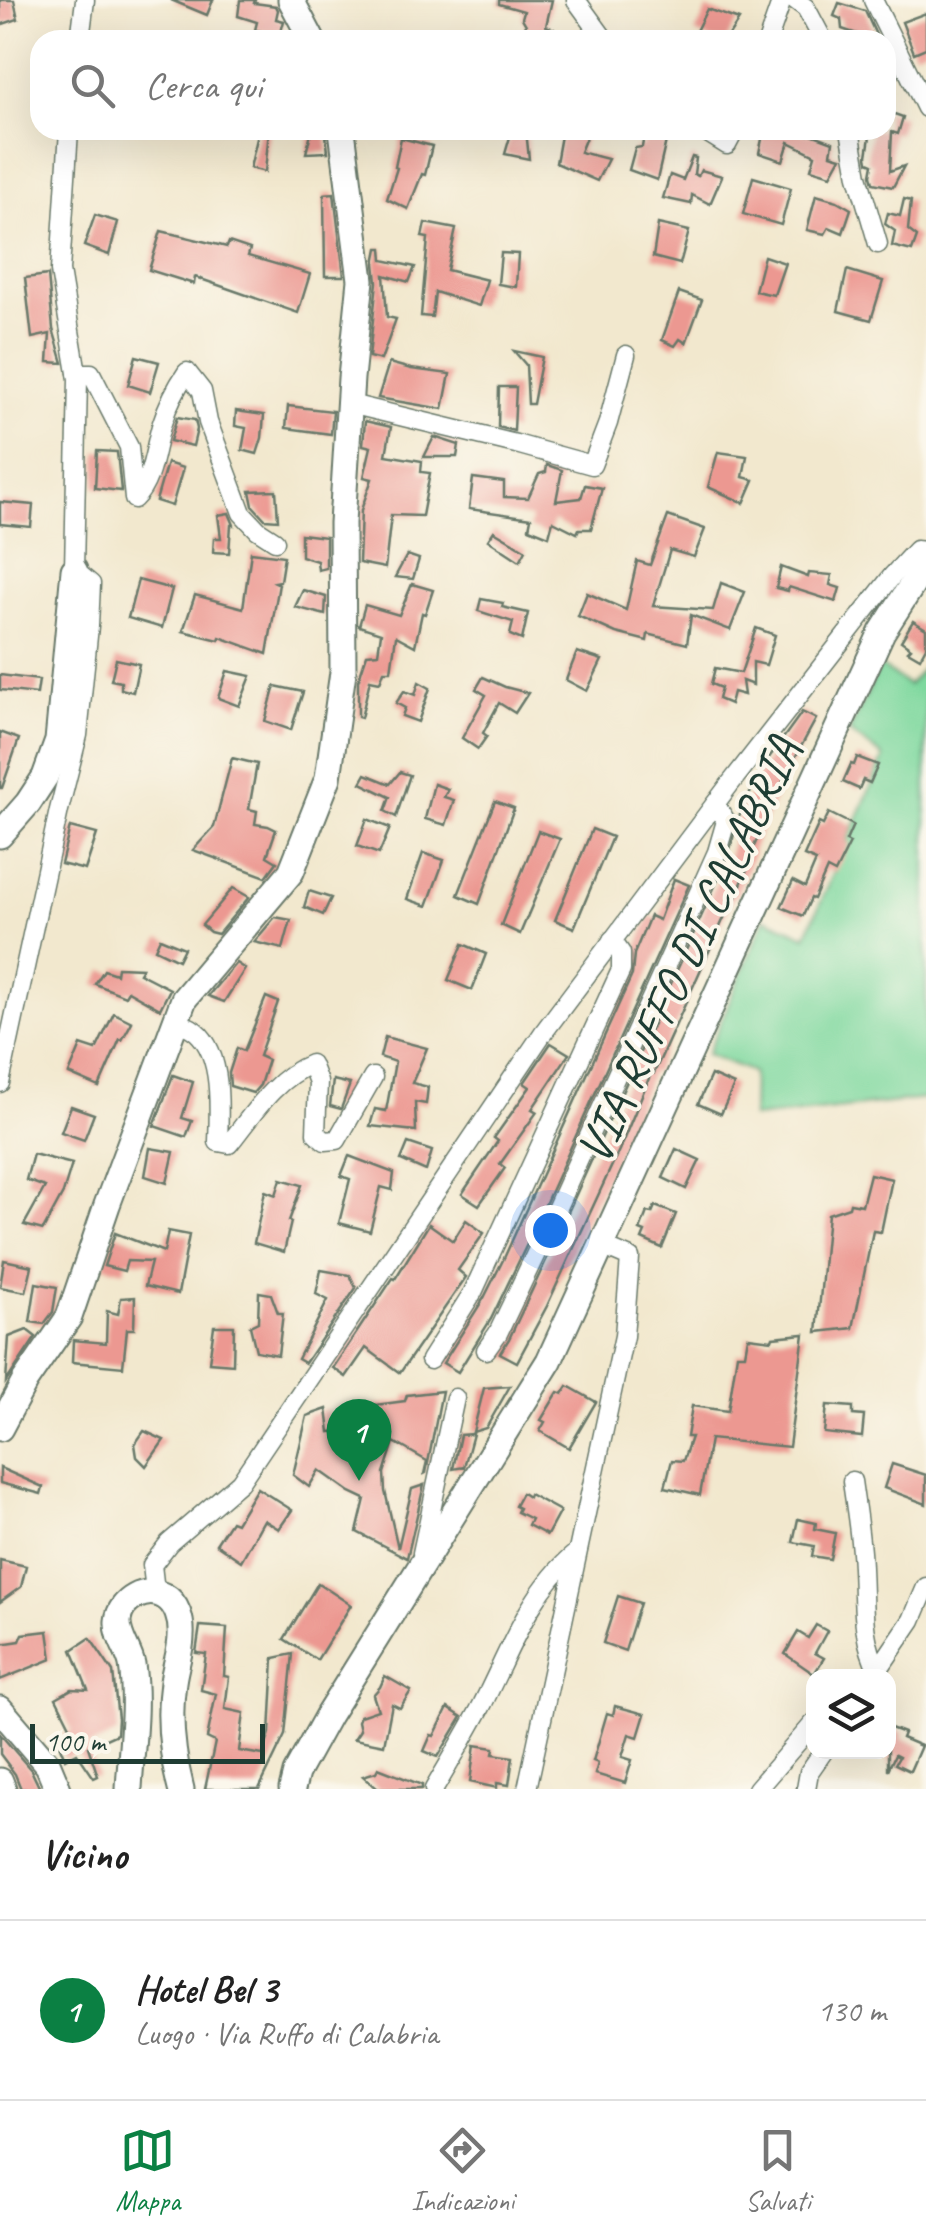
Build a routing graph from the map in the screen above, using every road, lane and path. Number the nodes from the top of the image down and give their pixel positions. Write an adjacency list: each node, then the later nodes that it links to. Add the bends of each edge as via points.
1 (85, 0): 7 (street)
2 (292, 0): 8 (street)
3 (782, 0): 10 (street)
4 (795, 0): 11 (street)
5 (873, 0): 12 (street)
6 (584, 4): 9 (street)
7 (81, 30)
8 (307, 30)
9 (599, 30)
10 (772, 30)
11 (817, 30)
12 (888, 30)
13 (896, 47): 14 (street)
14 (926, 108)
15 (68, 140): 20 (street, via 60,271)
16 (343, 140): 21 (street, via 362,280)
17 (852, 140): 18 (street)
18 (878, 244)
19 (626, 355): 21 (street, via 592,466)
20 (77, 373): 22 (street, via 91,373 129,446 134,500 144,490 162,421 187,372 202,391 242,513); 25 (street)
21 (350, 404): 29 (street, via 343,672 328,778 291,872 184,998)
22 (275, 541)
23 (926, 552): 26 (street, via 916,550 893,575)
24 (926, 563): 32 (street, VIA RUFFO DI CALABRIA, via 882,632)
25 (74, 570): 27 (street, via 58,741 45,777); 31 (street, via 91,584 78,735)
26 (715, 804): 28 (street); 33 (street, via 726,822 717,852)
27 (0, 834)
28 (612, 940): 34 (street, via 622,953 621,970 473,1292); 41 (street, via 240,1482 152,1565)
29 (175, 1023): 30 (street, via 194,1029 213,1055 218,1142 229,1144 267,1096 310,1064 318,1082 316,1133 337,1140); 36 (street, via 70,1317)
30 (373, 1077)
31 (0, 1083)
32 (602, 1246): 38 (street, via 630,1258 626,1317); 39 (street, VIA RUFFO DI CALABRIA, via 550,1361)
33 (486, 1350)
34 (430, 1360)
35 (455, 1398): 39 (street)
36 (0, 1428)
37 (852, 1481): 42 (street, via 865,1638)
38 (575, 1554): 53 (street, via 557,1570 515,1636); 54 (street)
39 (419, 1568): 52 (street, VIA RUFFO DI CALABRIA, via 328,1715)
40 (926, 1587): 43 (street)
41 (156, 1591): 50 (street, via 126,1604 118,1620 134,1690); 51 (street, via 172,1600 182,1636 172,1684 172,1752)
42 (875, 1669)
43 (879, 1669)
44 (0, 1709): 49 (street, via 48,1765)
45 (806, 1732): 55 (street)
46 (818, 1759): 56 (street)
47 (0, 1782): 48 (street)
48 (4, 1789)
49 (58, 1789)
50 (129, 1789)
51 (181, 1789)
52 (292, 1789)
53 (434, 1789)
54 (527, 1789)
55 (757, 1789)
56 (806, 1789)

